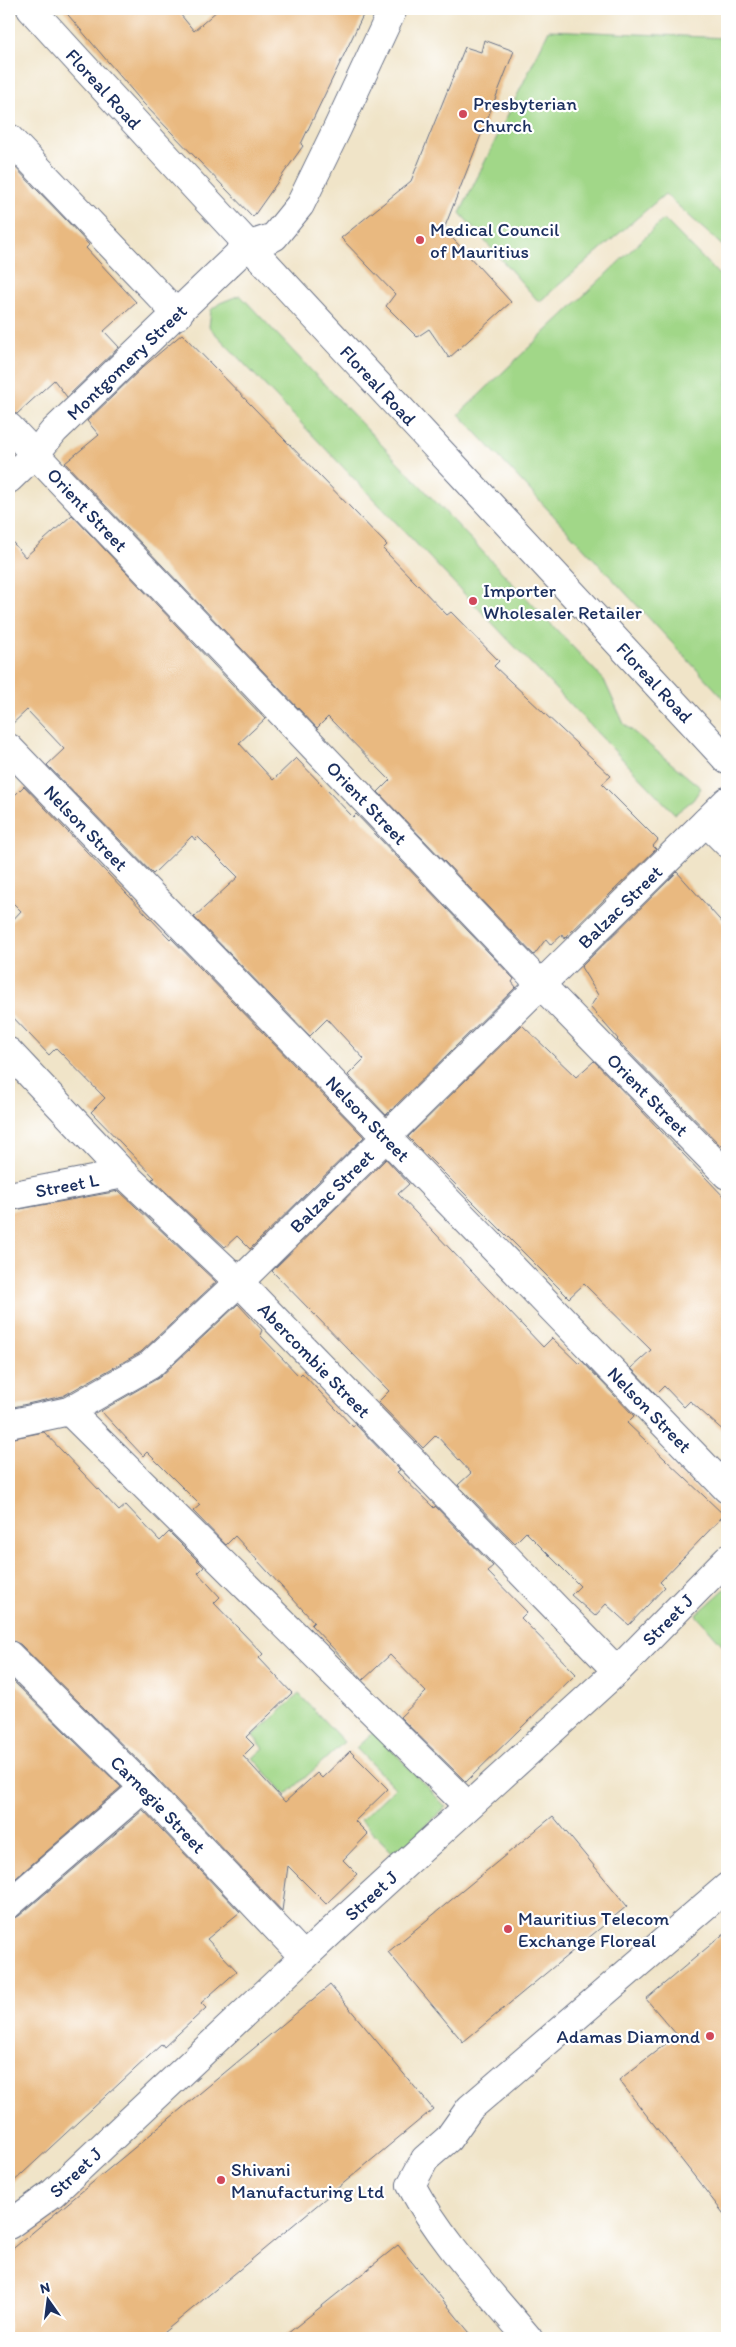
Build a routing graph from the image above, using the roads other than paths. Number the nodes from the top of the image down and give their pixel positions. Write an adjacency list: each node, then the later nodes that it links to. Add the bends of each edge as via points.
1 (31, 9): 4 (street, Floreal Road)
2 (393, 9): 4 (street, via 300,205 274,237)
3 (9, 138): 5 (street)
4 (247, 246): 5 (street, Montgomery Street); 10 (street, Floreal Road, via 428,436)
5 (178, 314): 7 (street, Montgomery Street, via 54,431)
6 (9, 427): 7 (street, Orient Street)
7 (35, 454): 8 (street, Montgomery Street); 14 (street, Orient Street)
8 (9, 479)
9 (9, 748): 16 (street, Nelson Street)
10 (727, 760)
11 (727, 800): 12 (street, Balzac Street)
12 (706, 822): 13 (street); 14 (street, Balzac Street)
13 (727, 843)
14 (541, 985): 16 (street, Balzac Street); 18 (street, Orient Street)
15 (9, 1052): 17 (street, Abercombie Street)
16 (385, 1136): 20 (street, Balzac Street); 23 (street, Nelson Street)
17 (124, 1174): 19 (street, Street L); 20 (street, Abercombie Street)
18 (727, 1175)
19 (9, 1196)
20 (240, 1282): 21 (street, Balzac Street, via 150,1365); 26 (street, Abercombie Street)
21 (69, 1411): 22 (street, Balzac Street); 28 (street)
22 (9, 1424)
23 (727, 1489)
24 (727, 1559): 26 (street, Street J)
25 (9, 1655): 27 (street, Carnegie Street)
26 (617, 1672): 28 (street, Street J)
27 (144, 1788): 30 (street); 31 (street, Carnegie Street)
28 (468, 1806): 31 (street, Street J)
29 (727, 1887): 33 (street, via 470,2108 448,2138 425,2159 411,2185 442,2233)
30 (9, 1904)
31 (304, 1957): 32 (street, Street J, via 52,2194)
32 (9, 2226)
33 (528, 2338)

